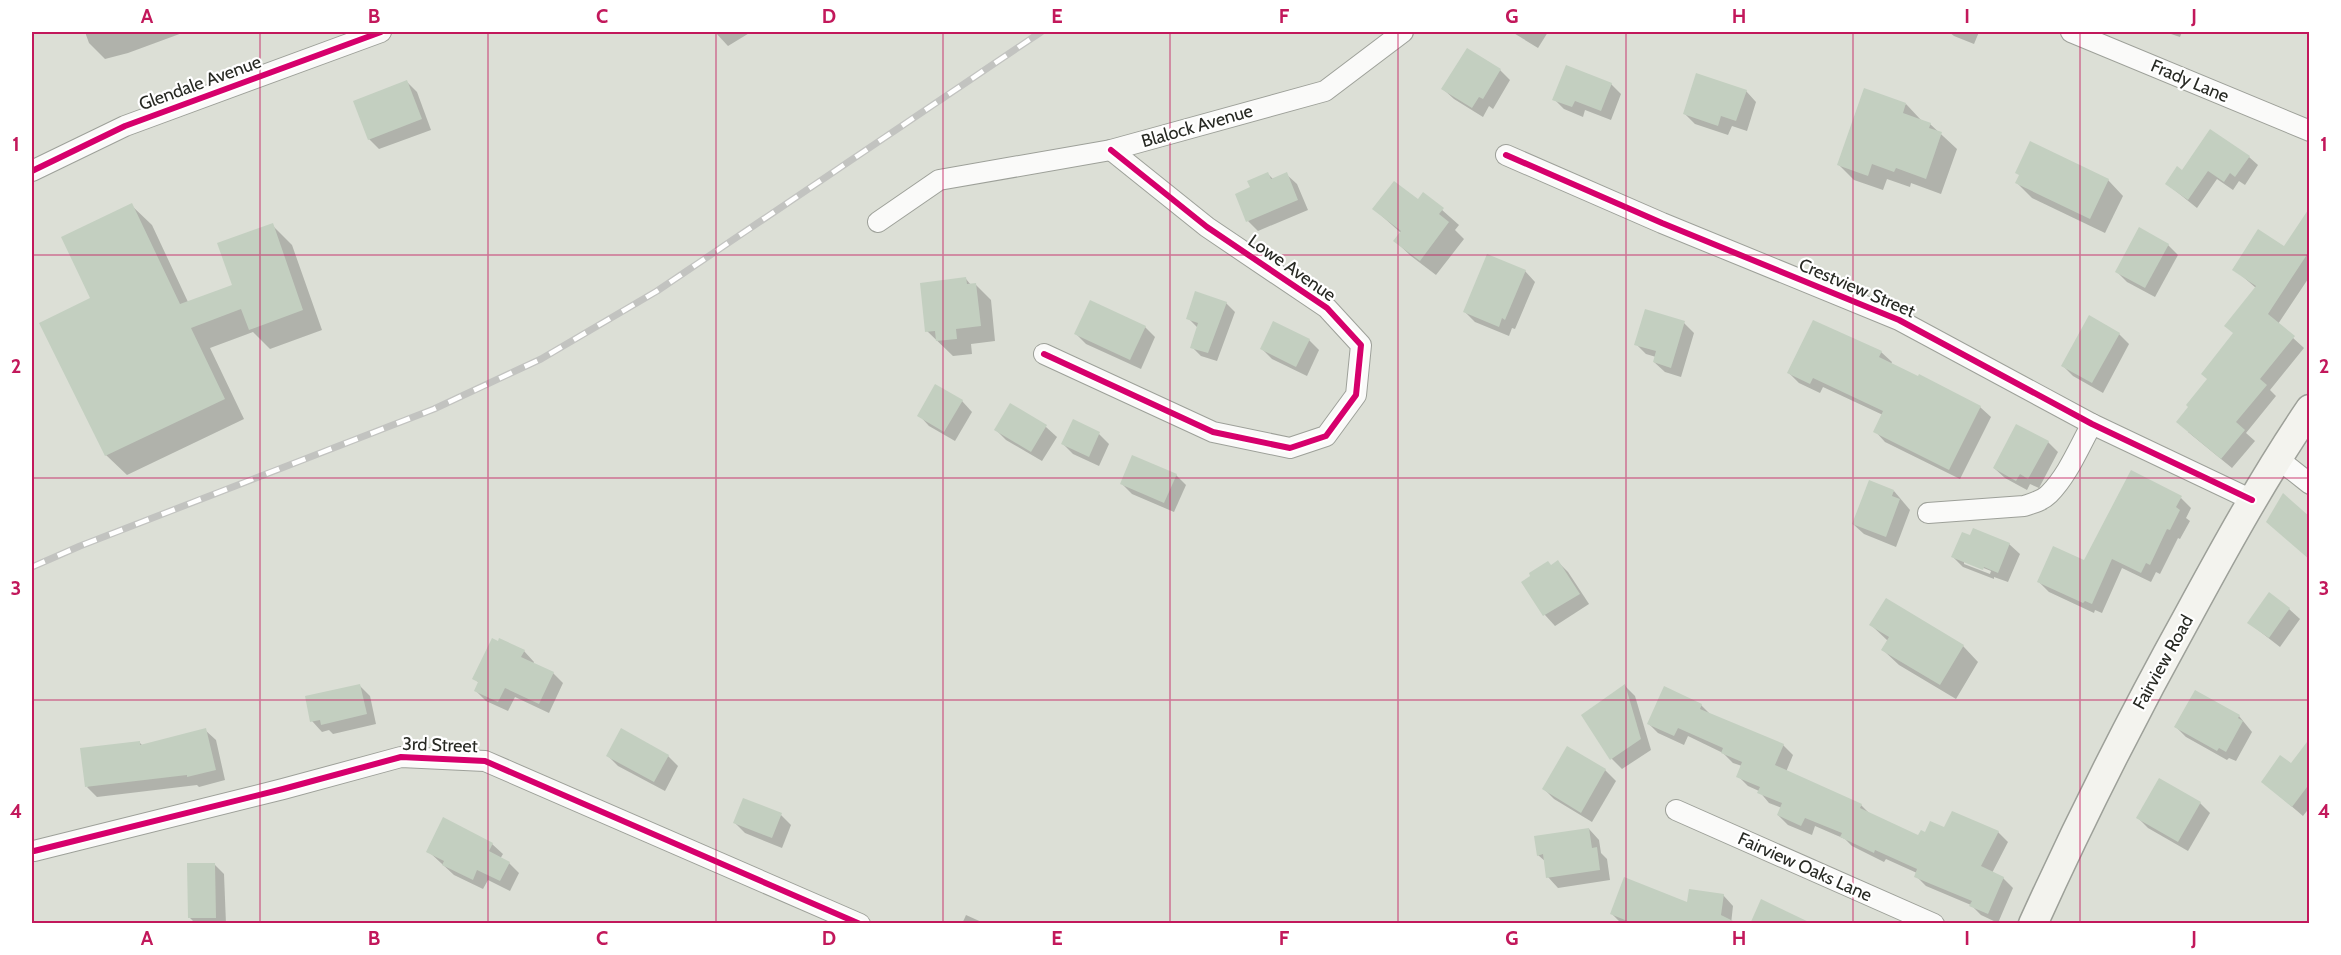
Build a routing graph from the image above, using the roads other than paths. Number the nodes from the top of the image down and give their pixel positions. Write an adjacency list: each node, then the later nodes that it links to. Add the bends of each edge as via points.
1 (381, 32): 7 (street, Glendale Avenue, via 125,126)
2 (1402, 32): 5 (street, Blalock Avenue, via 1324,91)
3 (2071, 32): 4 (street, Frady Lane)
4 (2310, 131)
5 (1112, 150): 8 (street, Blalock Avenue, via 939,180); 9 (street, Lowe Avenue, via 1207,227 1327,308 1361,345 1356,395 1326,436 1290,448 1214,432)
6 (1506, 155): 11 (street, Crestview Street, via 1899,320)
7 (32, 171)
8 (878, 222)
9 (1044, 354)
10 (2310, 409): 12 (main road, Fairview Road)
11 (2092, 424): 14 (street, Crestview Street); 15 (street, via 2060,481 2037,502)
12 (2277, 458): 13 (street); 14 (main road, Fairview Road)
13 (2310, 484)
14 (2252, 500): 20 (main road, Fairview Road, via 2132,718)
15 (1928, 513)
16 (1676, 810): 19 (street, Fairview Oaks Lane)
17 (34, 851): 18 (street, 3rd Street, via 401,757 485,761)
18 (860, 924)
19 (1934, 924)
20 (2032, 924)

